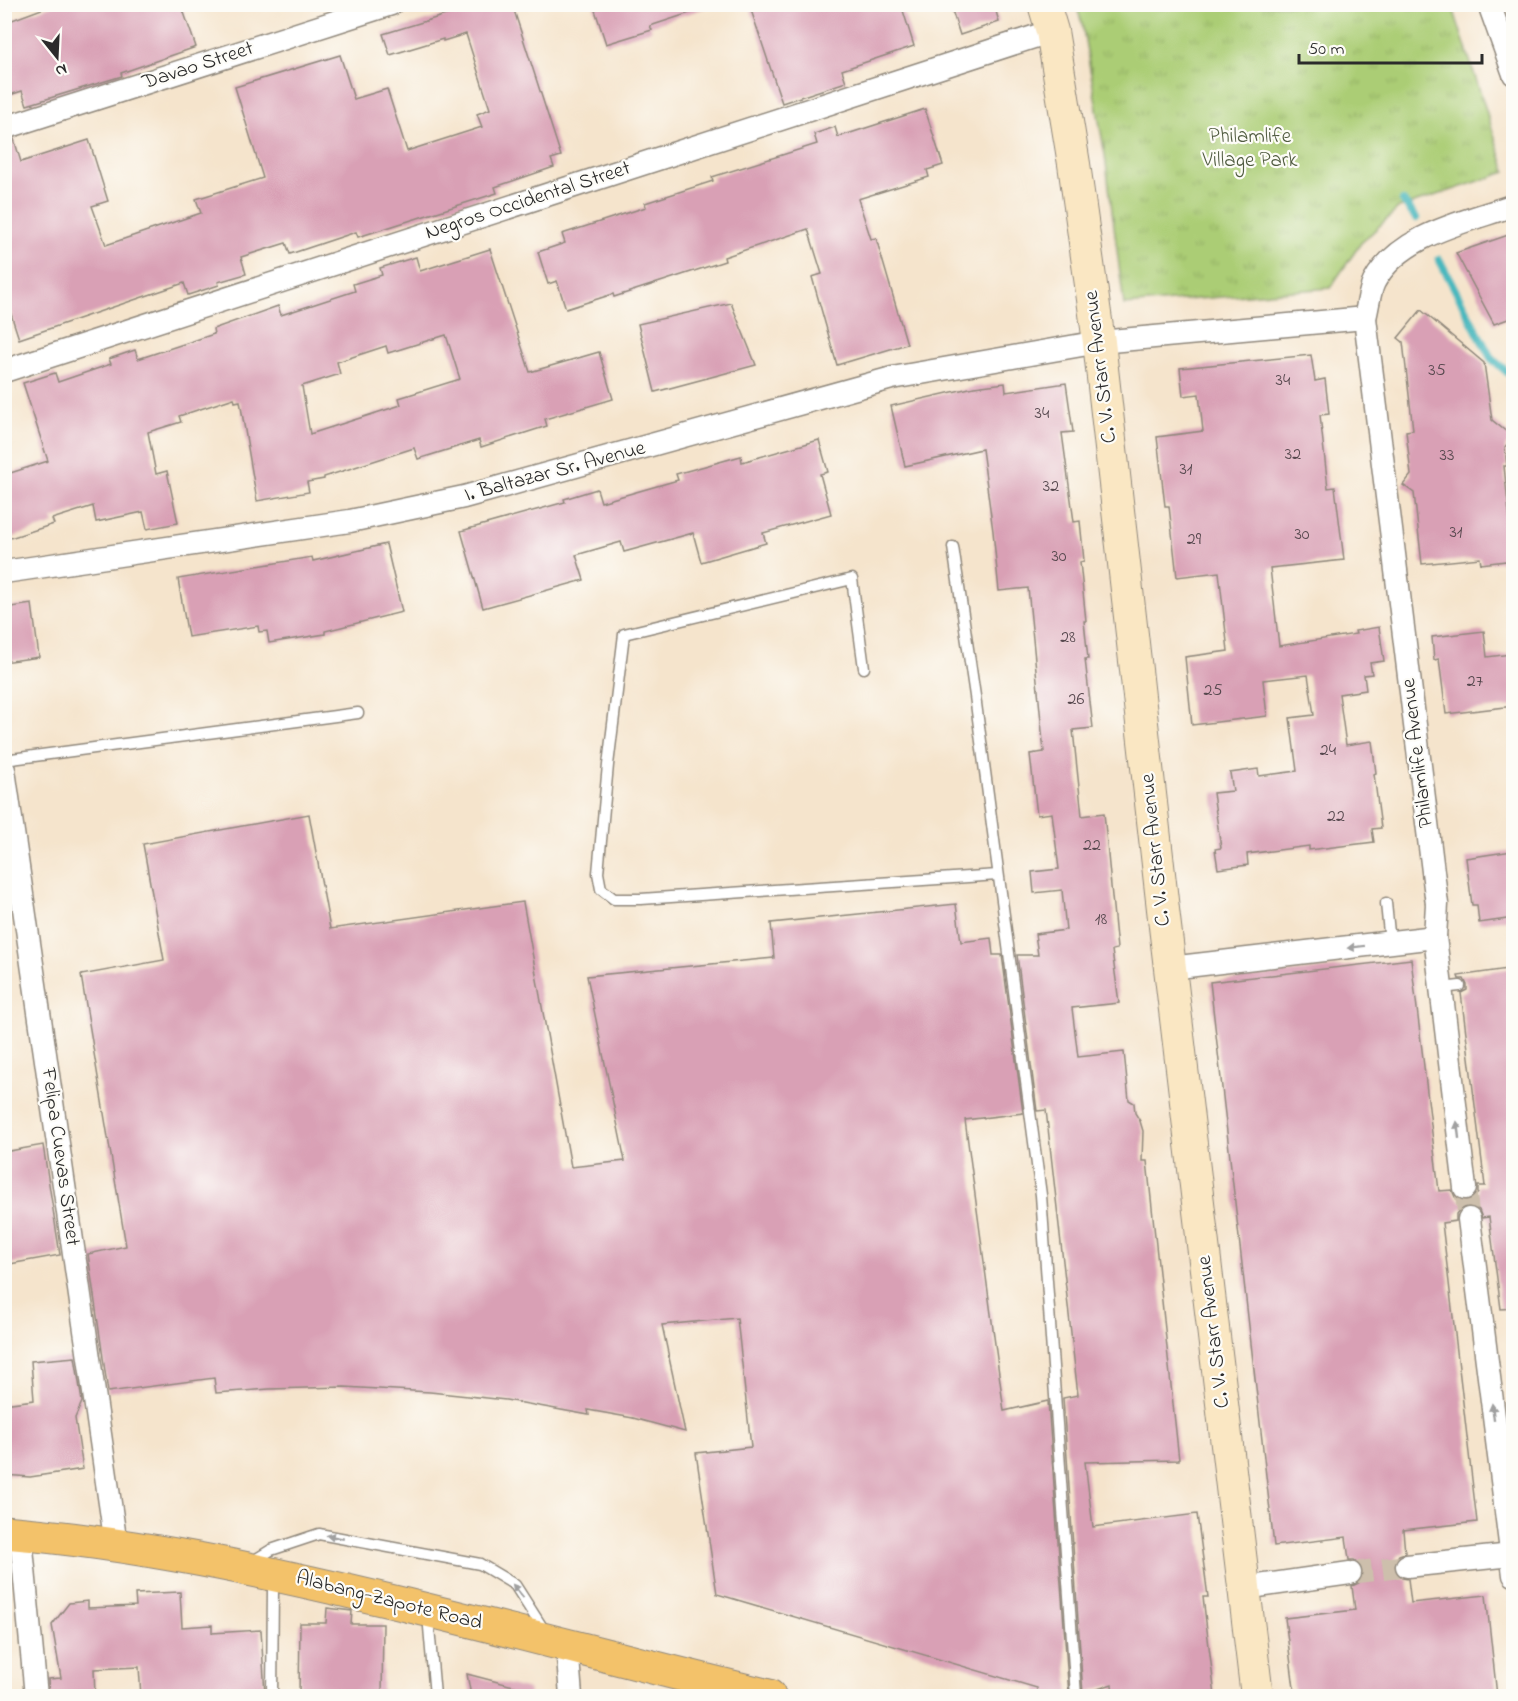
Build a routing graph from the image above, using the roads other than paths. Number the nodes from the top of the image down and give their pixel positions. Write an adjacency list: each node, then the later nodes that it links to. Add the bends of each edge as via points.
1 (390, 4): 6 (street, Davao Street)
2 (1489, 4): 4 (street)
3 (1048, 18): 9 (main road, C. V. Starr Avenue); 10 (street, Negros Occidental Street)
4 (1507, 33): 5 (street)
5 (1514, 74)
6 (4, 128)
7 (1514, 205): 8 (street, via 1434,233 1409,246 1387,263 1373,284)
8 (1365, 318): 9 (street, I. Baltazar Sr. Avenue); 19 (street, Philamlife Avenue, via 1437,903)
9 (1099, 342): 12 (street, I. Baltazar Sr. Avenue, via 892,378 464,497 350,521); 21 (main road, C. V. Starr Avenue)
10 (4, 371)
11 (953, 547): 17 (lane)
12 (4, 572)
13 (864, 668): 17 (lane, via 852,579 624,634 598,873 601,889 614,899 641,899)
14 (358, 713): 15 (lane)
15 (4, 760)
16 (4, 770): 25 (street, Felipa Cuevas Street)
17 (998, 874): 39 (lane, via 1041,1195)
18 (1386, 903): 20 (lane)
19 (1435, 937): 20 (street); 22 (street, Philamlife Avenue, one-way to 19, via 1450,987)
20 (1390, 943): 21 (street, one-way to 21)
21 (1170, 968): 31 (main road, C. V. Starr Avenue)
22 (1465, 1188)
23 (1469, 1219): 26 (street, one-way to 23)
24 (14, 1533): 25 (highway, Alabang-Zapote Road); 34 (street, via 22,1548)
25 (116, 1545): 28 (highway, Alabang-Zapote Road)
26 (1513, 1565): 27 (street)
27 (1407, 1566)
28 (243, 1568): 30 (highway, Alabang-Zapote Road); 33 (lane, one-way to 28, via 515,1585 480,1564 319,1534 271,1550)
29 (1350, 1573): 31 (street)
30 (275, 1574): 32 (highway, Alabang-Zapote Road); 35 (lane)
31 (1244, 1588): 40 (main road, C. V. Starr Avenue)
32 (431, 1611): 33 (highway, Alabang-Zapote Road); 36 (lane)
33 (559, 1643): 37 (street); 38 (highway, Alabang-Zapote Road)
34 (36, 1696)
35 (272, 1696)
36 (435, 1696)
37 (571, 1696)
38 (769, 1696)
39 (1076, 1696)
40 (1257, 1696)

